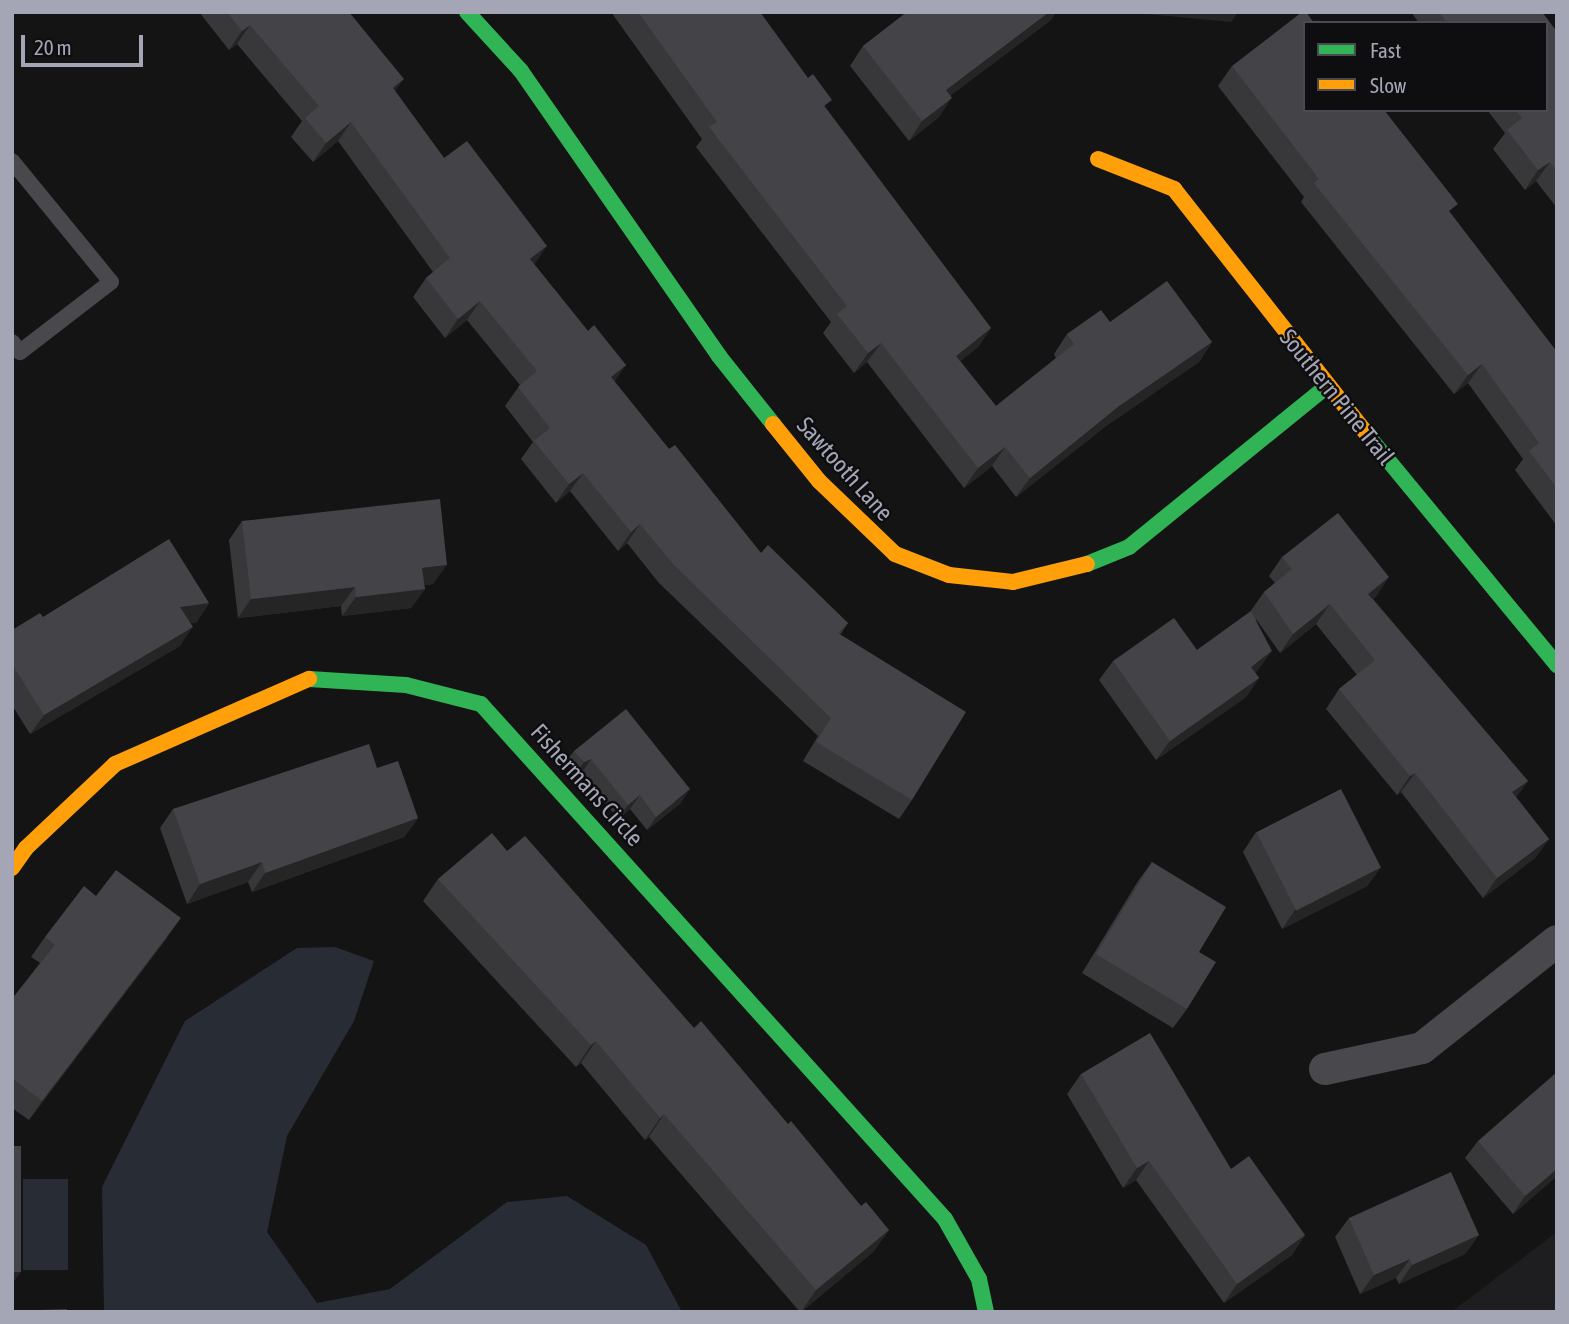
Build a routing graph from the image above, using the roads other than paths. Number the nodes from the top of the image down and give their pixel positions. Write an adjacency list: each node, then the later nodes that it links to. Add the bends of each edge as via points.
1 (467, 12): 5 (street, Sawtooth Lane, via 521,71 719,356 819,481 895,554 949,575 1013,582 1068,571 1129,547)
2 (1098, 159): 5 (street, Southern Pine Trail, via 1174,189)
3 (12, 160): 4 (lane, via 111,282 20,352)
4 (12, 342)
5 (1327, 386): 6 (street, Southern Pine Trail)
6 (1557, 665)
7 (12, 868): 10 (street, Fishermans Circle, via 26,848 115,764 311,678 406,685 481,704 945,1219 979,1279)
8 (1557, 941): 9 (street, via 1422,1048)
9 (1325, 1069)
10 (986, 1312)

